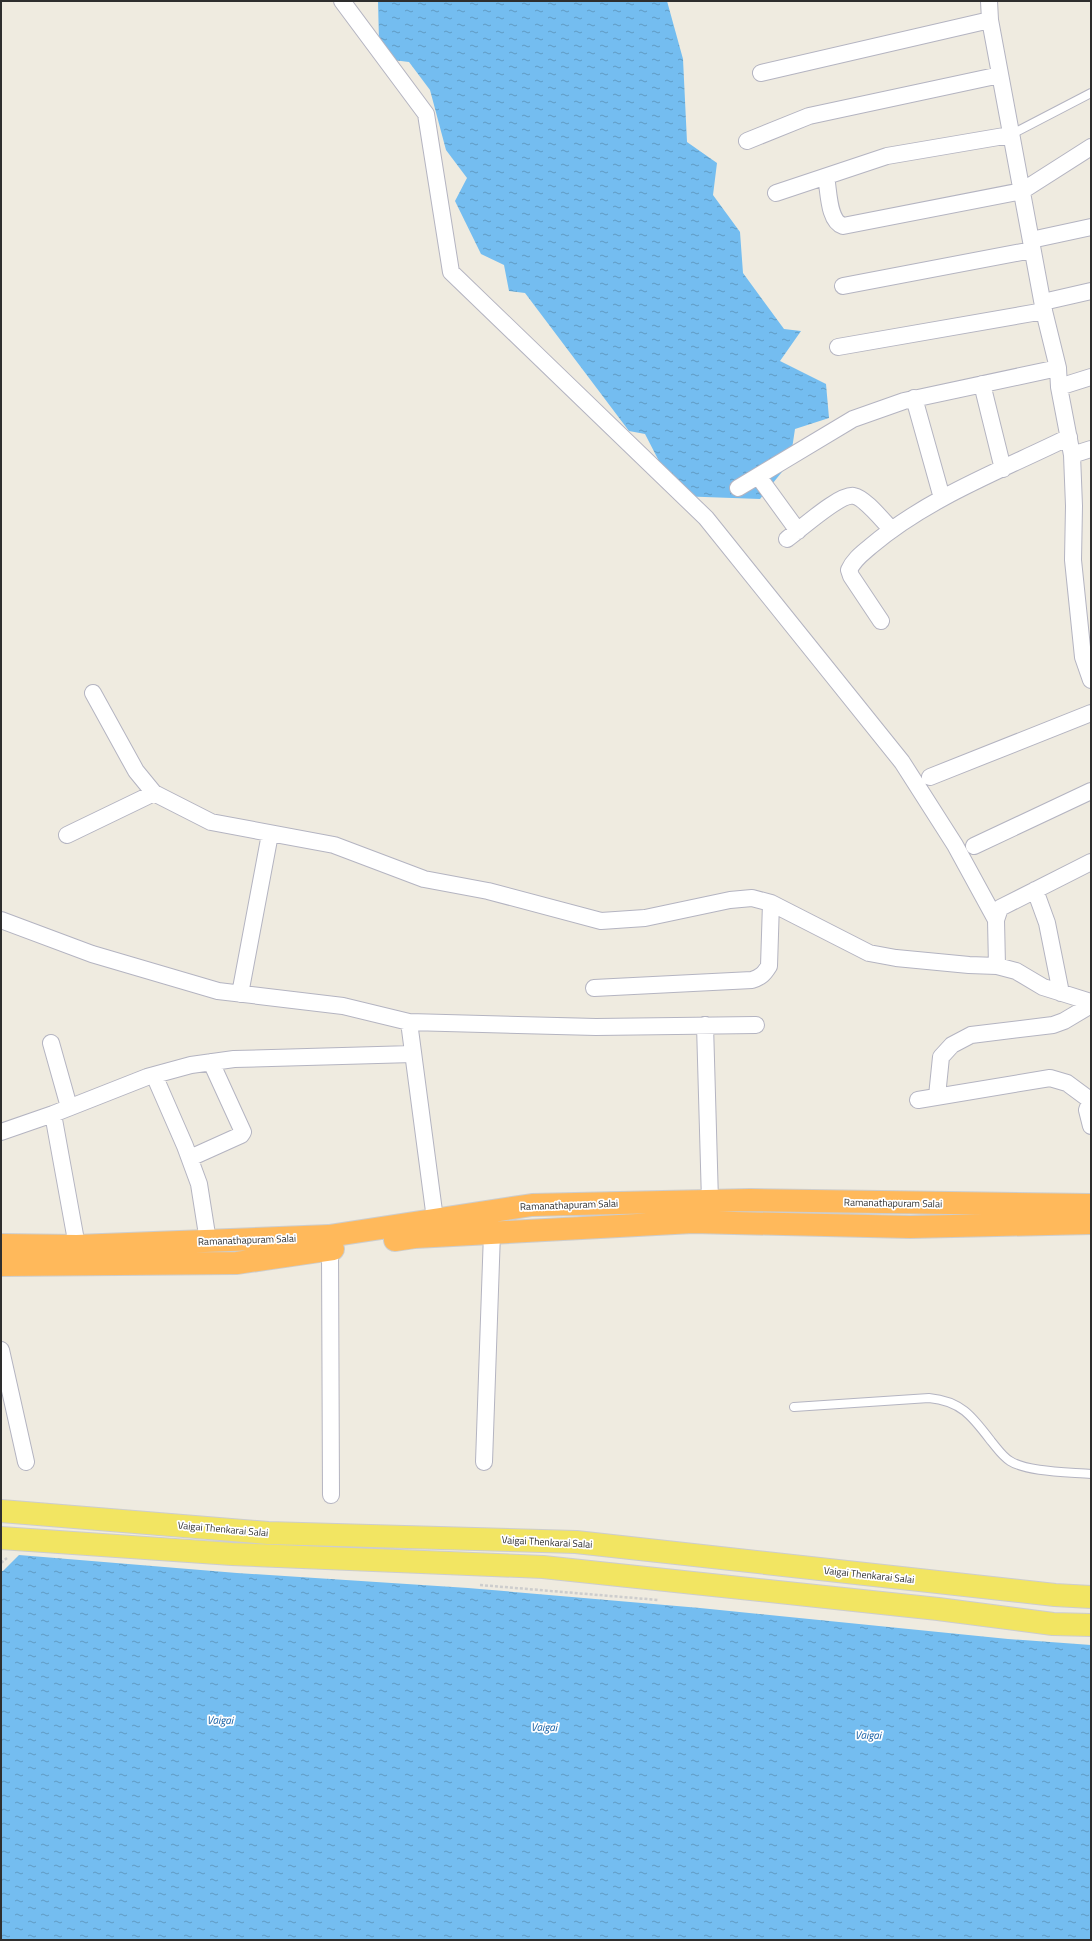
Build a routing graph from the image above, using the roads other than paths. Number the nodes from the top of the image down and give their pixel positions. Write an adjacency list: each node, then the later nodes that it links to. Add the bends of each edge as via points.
1 (342, 1): 46 (street, via 426,114 451,272 706,518 902,762 956,845)
2 (989, 1): 3 (street)
3 (990, 20): 4 (street); 5 (street)
4 (761, 73)
5 (1000, 75): 7 (street); 8 (street, via 809,116)
6 (1091, 93): 7 (lane)
7 (1010, 135): 10 (street, via 887,156); 11 (street)
8 (747, 141)
9 (1091, 148): 11 (street)
10 (826, 177): 11 (street, via 833,215 838,224 844,226); 12 (street)
11 (1022, 191): 14 (street)
12 (776, 193)
13 (1091, 227): 14 (street)
14 (1032, 245): 15 (street); 17 (street)
15 (843, 286)
16 (1091, 291): 17 (street)
17 (1043, 307): 18 (street); 19 (street)
18 (838, 347)
19 (1058, 368): 21 (street); 22 (street)
20 (1091, 377): 22 (street)
21 (982, 384): 23 (street); 27 (street)
22 (1059, 387): 24 (street)
23 (914, 398): 28 (street, via 853,419); 30 (street)
24 (1069, 437): 26 (street); 27 (street)
25 (1091, 449): 26 (street)
26 (1072, 454): 33 (street, via 1073,560 1083,657)
27 (1003, 469): 30 (street)
28 (758, 476): 29 (street); 31 (street, via 793,535 836,502 854,496)
29 (738, 488)
30 (942, 498): 31 (street)
31 (891, 529): 32 (street, via 854,561 849,570)
32 (881, 621)
33 (1091, 680)
34 (93, 693): 38 (street, via 136,771)
35 (1091, 713): 36 (street)
36 (930, 777)
37 (1091, 791): 41 (street)
38 (154, 793): 39 (street, via 211,822); 40 (street)
39 (270, 834): 44 (street, via 334,845 424,879 488,891 601,921 645,918 730,900 752,898); 50 (street)
40 (67, 835)
41 (974, 846)
42 (1091, 862): 43 (street)
43 (1035, 890): 46 (street, via 1000,908); 49 (street, via 1047,923)
44 (771, 903): 47 (street, via 869,953 896,958); 48 (street, via 769,966 759,978)
45 (1, 920): 50 (street, via 92,954 218,991)
46 (996, 920): 47 (street)
47 (997, 966): 49 (street, via 1016,971 1043,987)
48 (594, 988)
49 (1061, 993): 51 (street)
50 (240, 994): 52 (street, via 343,1006)
51 (1091, 1004): 59 (street, via 1053,1025 971,1035 952,1045 941,1057)
52 (409, 1022): 53 (street, via 596,1027); 56 (street)
53 (705, 1025): 54 (street); 67 (street)
54 (756, 1025)
55 (51, 1043): 62 (street)
56 (413, 1054): 57 (street, via 234,1059); 69 (street)
57 (210, 1062): 58 (street); 66 (street, via 243,1132)
58 (154, 1075): 62 (street); 66 (street)
59 (937, 1096): 60 (street, via 1050,1078 1067,1083); 61 (street)
60 (1091, 1099): 64 (street, via 1087,1110)
61 (918, 1100)
62 (69, 1108): 63 (street)
63 (53, 1114): 65 (street); 74 (street)
64 (1091, 1126)
65 (1, 1132)
66 (190, 1158): 72 (street, via 199,1184)
67 (710, 1201): 68 (highway, Ramanathapuram Salai); 69 (highway, Ramanathapuram Salai, via 532,1205)
68 (1091, 1204)
69 (435, 1219): 72 (highway, Ramanathapuram Salai, via 329,1236)
70 (1091, 1222): 71 (highway, Ramanathapuram Salai, via 910,1227 694,1222)
71 (492, 1233): 75 (highway, Ramanathapuram Salai, via 415,1237); 80 (street)
72 (208, 1241): 74 (highway, Ramanathapuram Salai)
73 (1, 1245): 74 (highway, Ramanathapuram Salai)
74 (77, 1246)
75 (330, 1249): 76 (highway, Ramanathapuram Salai, via 237,1263); 82 (street)
76 (1, 1265)
77 (1, 1350): 79 (street)
78 (794, 1407): 81 (lane, via 929,1398 945,1400 964,1409 1000,1452 1020,1467)
79 (26, 1462)
80 (484, 1462)
81 (1091, 1474)
82 (331, 1495)
83 (1, 1511): 85 (main road, Vaigai Thenkarai Salai, via 268,1533 576,1542)
84 (1, 1538): 86 (main road, via 232,1554 543,1567 938,1609 1053,1624)
85 (1091, 1597)
86 (1091, 1625)

